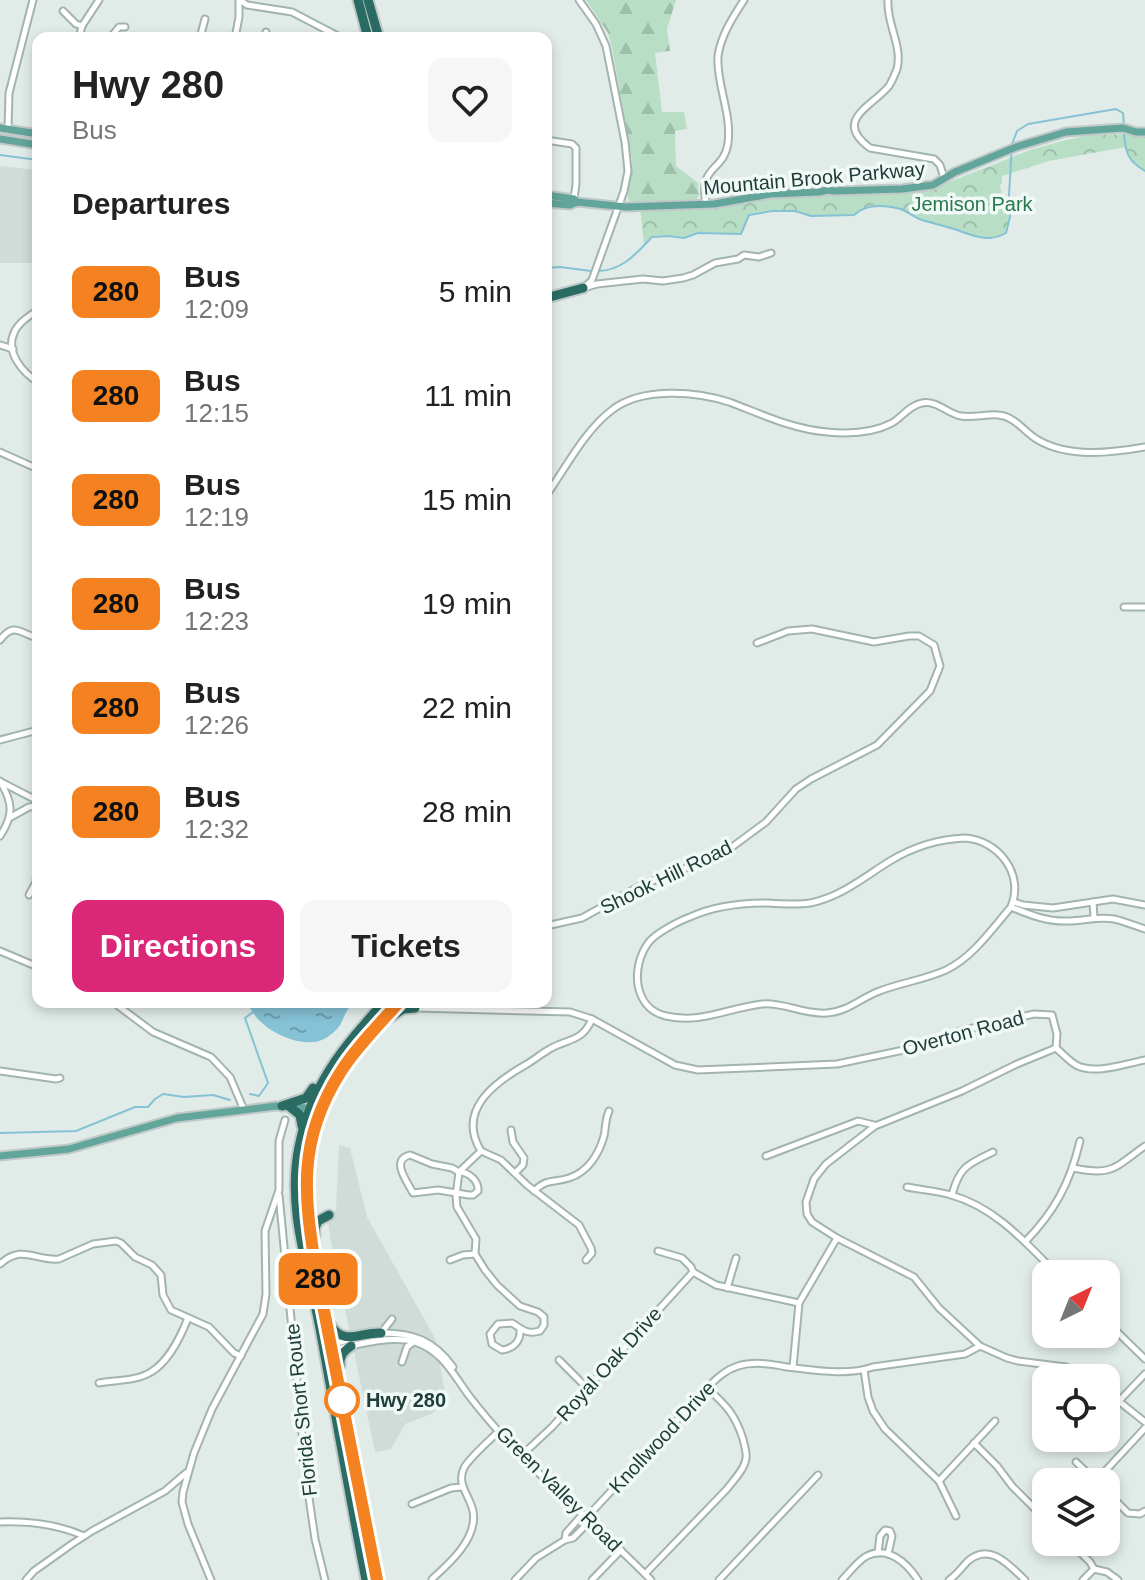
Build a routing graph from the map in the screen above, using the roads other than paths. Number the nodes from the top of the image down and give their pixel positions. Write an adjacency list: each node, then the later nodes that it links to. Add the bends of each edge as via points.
1 (33, 0): 20 (street)
2 (99, 0): 11 (street)
3 (240, 0): 16 (street); 17 (street, via 292,12)
4 (358, 0): 18 (highway)
5 (368, 0): 19 (highway)
6 (579, 0): 27 (street, via 606,46 625,142)
7 (744, 0): 30 (street, via 723,35 718,56 728,145 704,180)
8 (888, 0): 26 (street, via 897,68 889,85 859,112 855,130 870,148 934,159)
9 (63, 11): 11 (street)
10 (205, 19): 15 (street)
11 (82, 26): 13 (street)
12 (125, 27): 14 (street)
13 (80, 32)
14 (115, 32)
15 (202, 32)
16 (236, 32)
17 (330, 32)
18 (365, 32)
19 (377, 32)
20 (4, 129): 22 (main road)
21 (1141, 132): 26 (main road, Mountain Brook Parkway, via 1066,132 1016,147)
22 (32, 133)
23 (0, 139): 25 (main road)
24 (552, 141): 29 (street, via 576,148)
25 (32, 144)
26 (945, 179): 30 (main road, Mountain Brook Parkway, via 902,189 770,194)
27 (624, 191): 32 (street); 33 (street)
28 (552, 196): 29 (main road)
29 (575, 201): 31 (main road); 32 (main road, Mountain Brook Parkway)
30 (706, 203): 33 (main road, Mountain Brook Parkway)
31 (552, 204)
32 (602, 205): 33 (main road, Mountain Brook Parkway)
33 (618, 206): 35 (street, via 592,280)
34 (771, 253): 35 (street, via 715,263 683,278)
35 (583, 288): 36 (highway)
36 (552, 296)
37 (32, 315): 39 (street, via 14,332)
38 (0, 345): 39 (street)
39 (13, 349): 40 (street, via 20,367)
40 (32, 377)
41 (1145, 447): 44 (street, via 1069,450 1036,439 1006,417 959,416 928,402 914,405 877,430 827,432 795,427 725,401 666,393 614,407)
42 (0, 452): 43 (street)
43 (32, 466)
44 (552, 487)
45 (1124, 607): 46 (street)
46 (1145, 607)
47 (32, 636): 48 (street, via 16,629)
48 (0, 640)
49 (757, 643): 63 (street, Shook Hill Road, via 797,629 865,642 919,636 934,645 940,666 930,691 881,742 796,789 766,822 724,853 640,886 582,918)
50 (32, 732): 51 (street)
51 (0, 740)
52 (0, 781): 53 (street); 55 (street)
53 (32, 800)
54 (32, 806): 55 (street)
55 (11, 817): 56 (street)
56 (0, 836)
57 (32, 889): 58 (street)
58 (29, 895)
59 (1093, 902): 60 (street, via 1053,908); 61 (street, via 1113,899); 62 (street)
60 (1013, 904): 60 (street, via 1012,872 997,850 973,839 949,839 905,852 831,897 810,903 739,904 689,917 650,939 639,958 637,987 651,1009 664,1016 707,1018 767,1003 833,1013 889,987 949,969 966,958); 62 (street, via 1051,920)
61 (1145, 905)
62 (1094, 918): 64 (street)
63 (552, 925)
64 (1145, 929)
65 (0, 951): 66 (street)
66 (32, 964)
67 (121, 1008): 81 (street, via 153,1032 211,1057 230,1077)
68 (379, 1008): 73 (highway)
69 (394, 1008): 75 (highway)
70 (407, 1008): 75 (highway, via 395,1013)
71 (483, 1008): 72 (street, Overton Road, via 570,1012)
72 (592, 1019): 74 (street, Overton Road, via 675,1065 698,1070 867,1059 1034,1014 1052,1015); 90 (street, via 581,1035 550,1048 485,1094 472,1120)
73 (357, 1032): 79 (highway, via 330,1060 311,1093); 80 (highway, via 327,1072)
74 (1056, 1048): 76 (street, via 1073,1064 1088,1069); 85 (street, Overton Road)
75 (355, 1054): 83 (highway)
76 (1145, 1060)
77 (0, 1071): 78 (street)
78 (60, 1078)
79 (286, 1107): 80 (main road); 81 (main road); 87 (highway, via 300,1115)
80 (309, 1109): 83 (main road); 87 (highway)
81 (244, 1110): 92 (main road, via 177,1118 69,1149)
82 (609, 1111): 99 (street, via 601,1144 587,1168 542,1183)
83 (319, 1114): 102 (highway, via 309,1152)
84 (285, 1120): 98 (street, via 279,1141)
85 (875, 1126): 93 (street, via 858,1121); 103 (street, Overton Road, via 826,1164 809,1189 807,1214)
86 (511, 1130): 96 (street, via 524,1158)
87 (302, 1134): 125 (highway, via 295,1212)
88 (1080, 1141): 94 (street)
89 (1145, 1146): 94 (street, via 1110,1171)
90 (481, 1151): 95 (street); 96 (street)
91 (993, 1152): 101 (street, via 967,1165)
92 (0, 1156)
93 (766, 1156)
94 (1073, 1168): 104 (street, via 1055,1206)
95 (459, 1172): 100 (street); 100 (street, via 475,1179 478,1191); 100 (street, via 410,1155 400,1160 413,1193)
96 (515, 1173): 99 (street)
97 (907, 1187): 101 (street)
98 (279, 1190): 126 (street, via 265,1231 263,1314); 172 (street, Florida Short Route, via 307,1484)
99 (534, 1191): 110 (street, via 579,1225 591,1248)
100 (457, 1193): 107 (street, via 457,1207 476,1239)
101 (952, 1195): 104 (street, via 984,1209)
102 (307, 1199): 105 (highway); 105 (highway, via 315,1210 329,1215 318,1221)
103 (837, 1238): 115 (street); 124 (street, Overton Road, via 914,1277)
104 (1025, 1242): 111 (street)
105 (313, 1251): 116 (highway)
106 (658, 1251): 113 (street, via 682,1258)
107 (475, 1254): 109 (street); 119 (street, via 520,1306 544,1317 540,1331)
108 (736, 1258): 114 (street)
109 (450, 1260)
110 (586, 1260)
111 (1043, 1260)
112 (0, 1264): 117 (street, via 21,1253 53,1260 116,1241 152,1265 161,1275 167,1305)
113 (693, 1272): 114 (street); 135 (street, Royal Oak Drive)
114 (727, 1288): 115 (street)
115 (799, 1303): 131 (street)
116 (325, 1316): 120 (highway, via 343,1337); 125 (highway)
117 (188, 1318): 126 (street, via 209,1327); 134 (street, via 151,1372)
118 (392, 1319): 120 (street)
119 (520, 1330): 119 (street, via 512,1347 502,1350 492,1344 491,1331 498,1324 512,1323)
120 (381, 1333): 125 (street, Green Valley Road); 138 (street, Green Valley Road, via 417,1337 436,1347)
121 (1120, 1335): 127 (street)
122 (415, 1343): 123 (street, via 396,1339); 129 (street, via 407,1347); 138 (street, Green Valley Road, via 449,1366)
123 (351, 1346): 125 (street); 137 (highway, via 340,1357)
124 (980, 1346): 130 (street, Overton Road); 132 (street, Knollwood Drive, via 965,1354)
125 (328, 1349): 137 (highway); 173 (highway)
126 (241, 1356): 150 (street, via 212,1409)
127 (1145, 1359)
128 (559, 1360): 135 (street)
129 (402, 1362)
130 (1042, 1364)
131 (793, 1367): 132 (street, Knollwood Drive); 136 (street, Knollwood Drive, via 740,1365)
132 (864, 1370): 152 (street, via 868,1397 885,1429)
133 (1145, 1374): 139 (street)
134 (99, 1383)
135 (587, 1388): 146 (street, Royal Oak Drive)
136 (707, 1388): 159 (street, Knollwood Drive); 168 (street, via 737,1419 747,1460)
137 (340, 1389): 174 (highway)
138 (469, 1396): 144 (street, Green Valley Road)
139 (1120, 1400)
140 (1120, 1402): 142 (street)
141 (995, 1421): 145 (street)
142 (1145, 1422)
143 (1145, 1428): 149 (street)
144 (499, 1431): 146 (street, Green Valley Road); 153 (street, via 464,1468)
145 (974, 1443): 152 (street); 156 (street)
146 (522, 1455): 159 (street, Green Valley Road)
147 (1076, 1462): 148 (street)
148 (1082, 1468)
149 (1109, 1468)
150 (187, 1473): 161 (street); 171 (street, via 182,1502)
151 (818, 1475): 177 (street)
152 (939, 1481): 158 (street)
153 (462, 1487): 154 (street); 169 (street, via 474,1522 455,1556)
154 (412, 1504)
155 (1120, 1505): 157 (street, via 1132,1514)
156 (1032, 1506)
157 (1145, 1511)
158 (956, 1516)
159 (586, 1517): 162 (street); 162 (street, via 573,1538); 163 (street, Green Valley Road)
160 (0, 1522): 161 (street, via 46,1524)
161 (85, 1536): 170 (street)
162 (565, 1540): 175 (street, via 536,1558)
163 (621, 1550): 168 (street, Green Valley Road); 176 (street)
164 (878, 1553): 165 (street); 165 (street, via 885,1530 892,1536); 178 (street, via 863,1558)
165 (891, 1555): 179 (street)
166 (1084, 1556): 167 (street)
167 (1094, 1569): 182 (street); 183 (street)
168 (648, 1578)
169 (432, 1579)
170 (26, 1580)
171 (211, 1580)
172 (325, 1580)
173 (366, 1580)
174 (377, 1580)
175 (515, 1580)
176 (592, 1580)
177 (719, 1580)
178 (842, 1580)
179 (918, 1580)
180 (949, 1580): 181 (street, via 973,1558 990,1554)
181 (1025, 1580)
182 (1083, 1580)
183 (1118, 1580)

